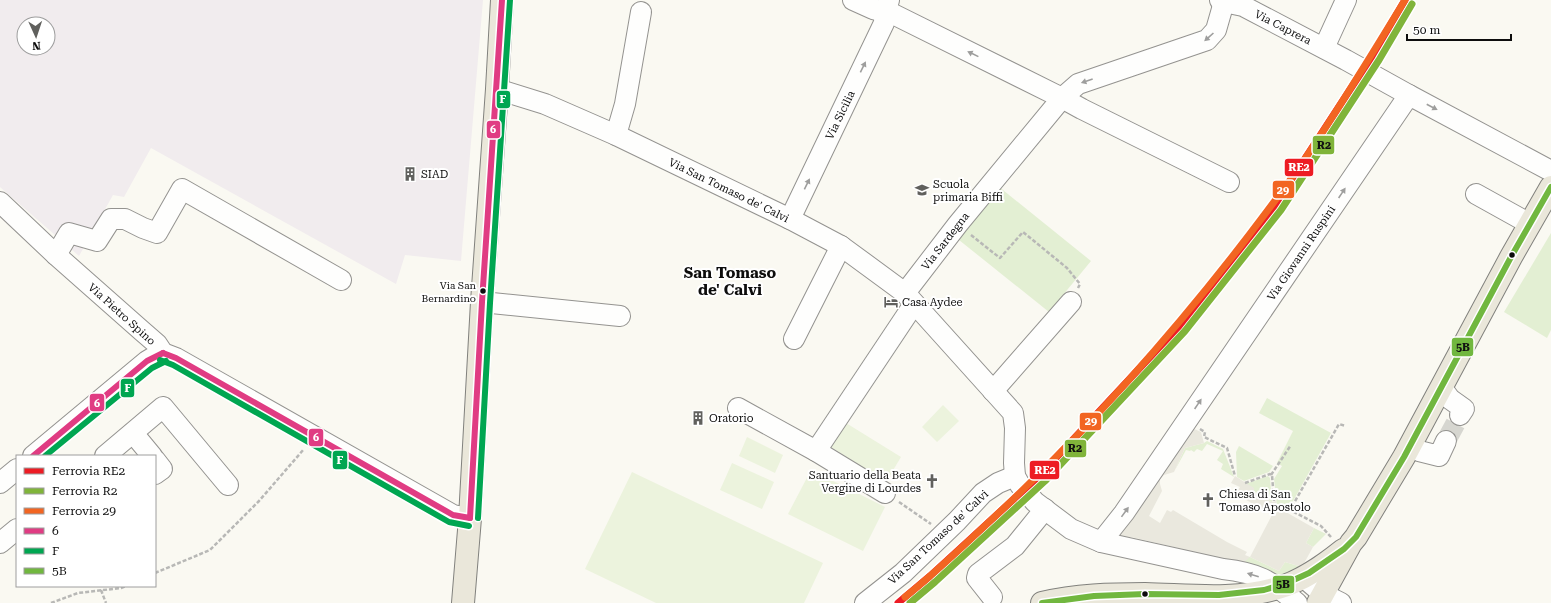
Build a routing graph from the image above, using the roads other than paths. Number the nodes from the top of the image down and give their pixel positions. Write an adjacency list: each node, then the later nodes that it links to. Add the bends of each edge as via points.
1 (502, 0): 8 (main road)
2 (853, 0): 5 (street, via 873,9)
3 (1346, 0): 7 (street, Via Caprera)
4 (1222, 1): 7 (street, Via Caprera, via 1243,6); 10 (street, Via Sardegna, one-way to 10, via 1216,30 1207,40 1078,84)
5 (886, 5): 10 (street, one-way to 5, via 893,14); 17 (street, Via Sicilia, one-way to 5, via 884,23)
6 (641, 12): 11 (street, via 625,104)
7 (1324, 48): 9 (street, Via Caprera)
8 (497, 89): 11 (street, Via San Tomaso de' Calvi, via 545,104); 23 (main road)
9 (1409, 95): 12 (street, one-way to 12); 49 (street, Via Giovanni Ruspini, one-way to 9, via 1124,513)
10 (1062, 98): 13 (street); 22 (street, Via Sardegna, via 958,224)
11 (616, 135): 17 (street, Via San Tomaso de' Calvi)
12 (1551, 171)
13 (1229, 182)
14 (1551, 187): 18 (main road)
15 (1476, 194): 18 (street)
16 (0, 202): 20 (street, Via Pietro Spino)
17 (790, 219): 19 (street, Via San Tomaso de' Calvi)
18 (1530, 224): 28 (main road)
19 (841, 246): 22 (street, Via San Tomaso de' Calvi); 26 (street)
20 (56, 255): 21 (street, via 69,233 97,241 111,219 125,219 157,232 182,189); 27 (street, Via Pietro Spino)
21 (341, 280)
22 (909, 298): 29 (street, Via San Tomaso de' Calvi); 35 (street)
23 (482, 302): 25 (street); 47 (main road)
24 (1071, 302): 29 (street)
25 (620, 316)
26 (794, 339)
27 (164, 353): 36 (street, via 147,361); 47 (street, Via Pietro Spino, via 453,515)
28 (1442, 388): 31 (street, via 1450,399 1464,409); 34 (main road)
29 (993, 391): 42 (street, Via San Tomaso de' Calvi, via 1013,413)
30 (738, 408): 35 (street)
31 (1460, 415)
32 (133, 433): 37 (street); 38 (street); 44 (street, via 163,407)
33 (1446, 441): 34 (street, via 1439,456 1419,451)
34 (1410, 445): 48 (main road)
35 (816, 451): 45 (street)
36 (34, 455)
37 (106, 455)
38 (151, 455)
39 (156, 461): 41 (street, via 162,469)
40 (16, 470): 43 (street)
41 (156, 473)
42 (1015, 476): 46 (street, via 1020,485); 57 (street, Via San Tomaso de' Calvi, via 998,483 983,494 903,573)
43 (0, 483)
44 (228, 485)
45 (884, 493)
46 (1045, 510): 49 (street, via 1071,529); 53 (street, via 1015,546 978,574 977,578)
47 (470, 518): 56 (main road)
48 (1352, 540): 51 (main road, via 1319,569); 55 (main road)
49 (1101, 542): 50 (street)
50 (1223, 569): 52 (street, one-way to 50, via 1265,579); 54 (street)
51 (1302, 577): 52 (main road); 55 (street)
52 (1279, 588): 54 (main road); 59 (street)
53 (992, 597)
54 (1242, 600): 58 (main road, via 1145,594 1062,598)
55 (1327, 600)
56 (467, 602)
57 (865, 603)
58 (1042, 603)
59 (1297, 603)

